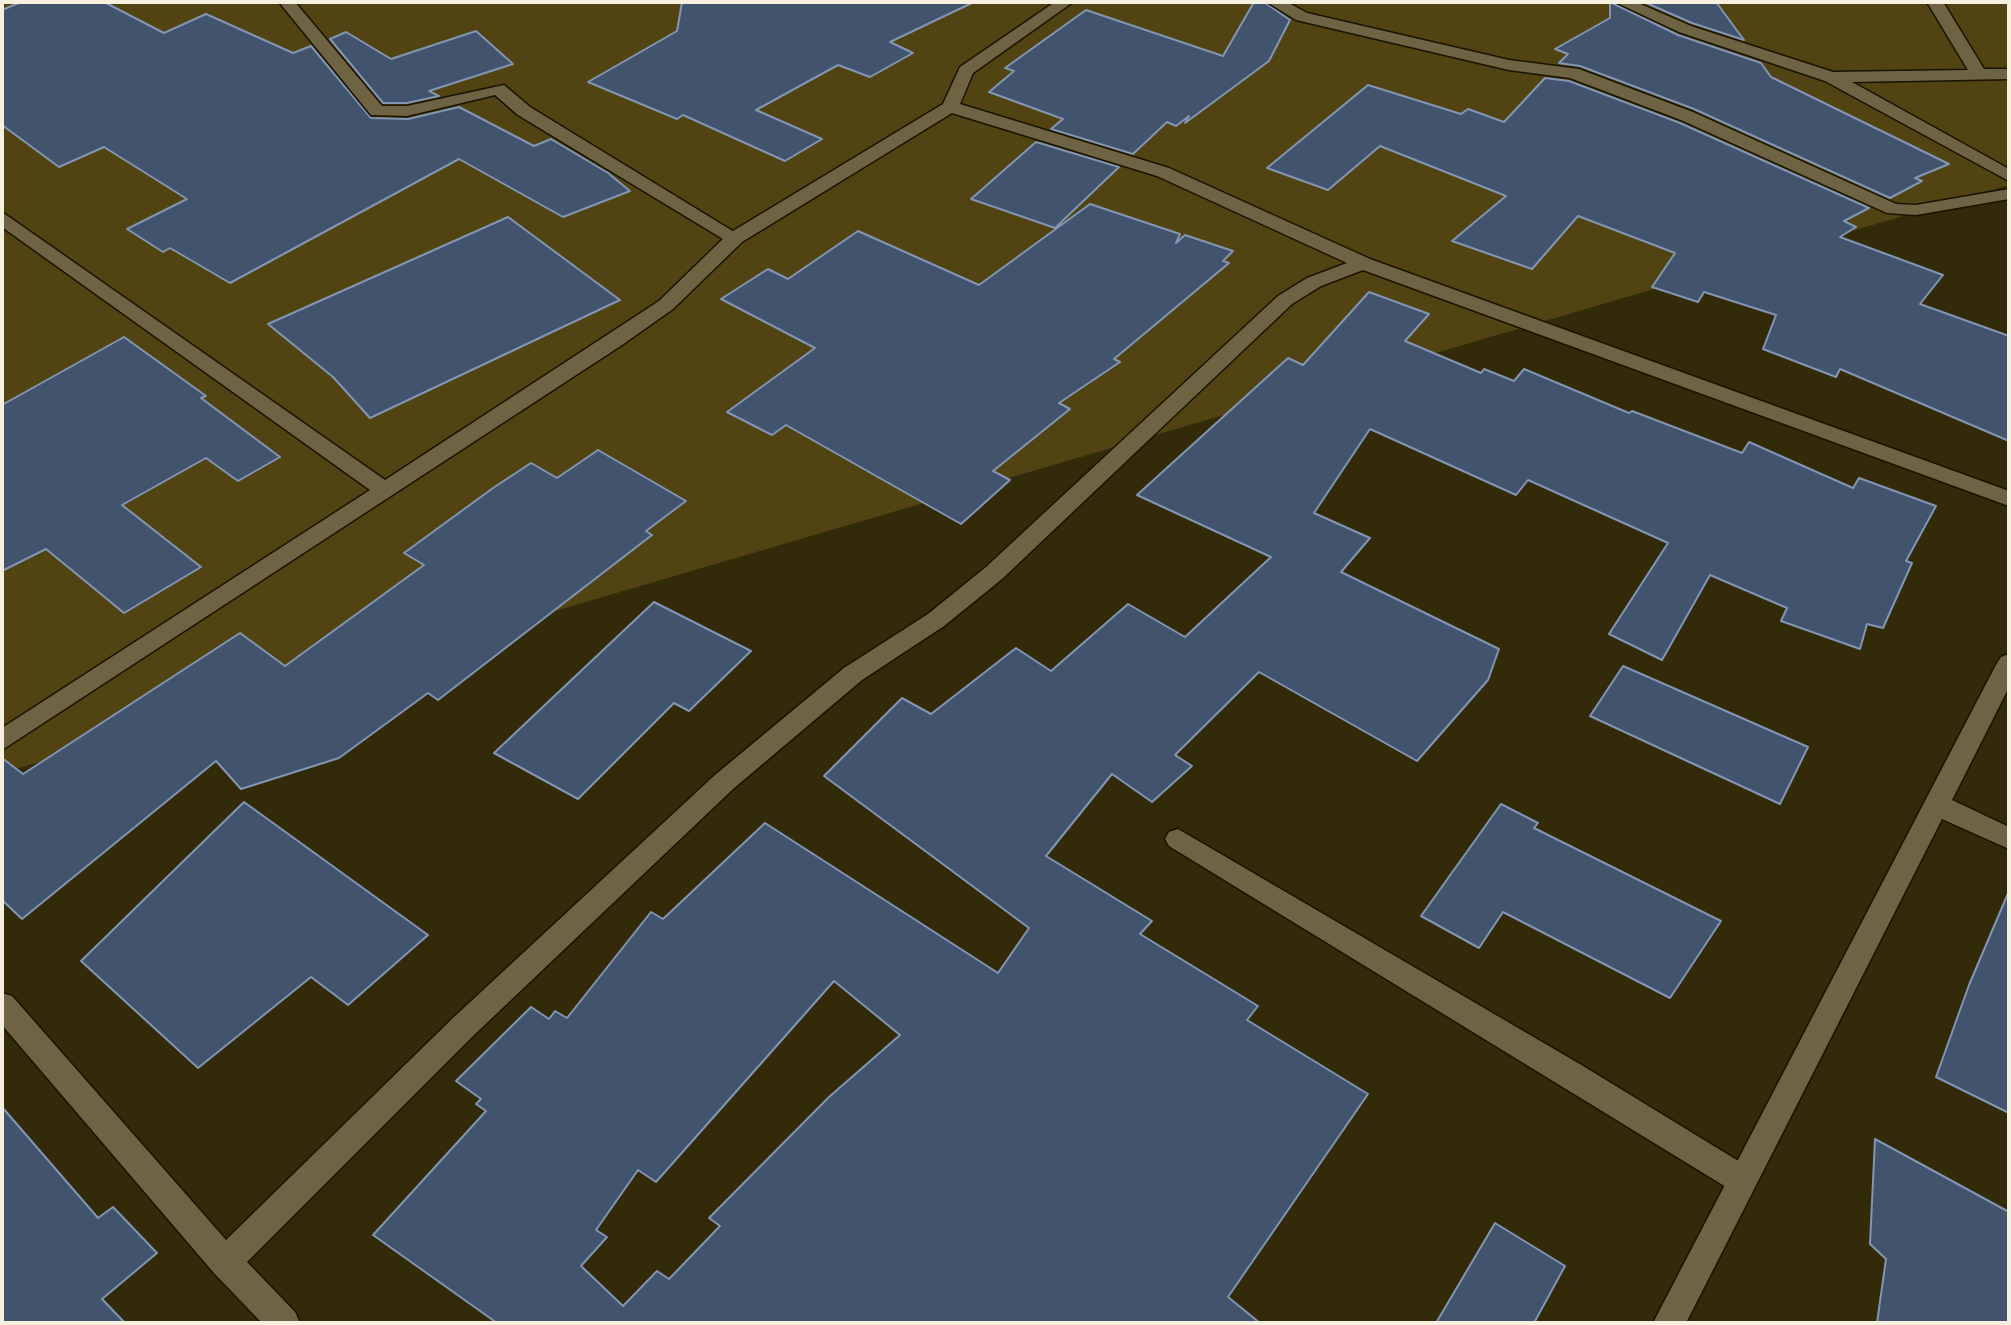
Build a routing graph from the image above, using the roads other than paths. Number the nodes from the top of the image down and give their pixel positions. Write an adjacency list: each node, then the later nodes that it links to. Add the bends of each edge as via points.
1 (287, 2): 13 (street, via 377,111 407,111 498,89 524,111)
2 (1065, 2): 9 (street, via 966,70)
3 (1275, 2): 11 (street, via 1302,17 1509,65 1573,73 1687,116 1893,209)
4 (1623, 2): 8 (street, via 1685,29)
5 (1935, 2): 7 (street)
6 (2009, 74): 7 (street)
7 (1979, 75): 8 (street)
8 (1831, 77): 10 (street)
9 (950, 107): 13 (street); 14 (street, via 1163,172)
10 (2009, 176)
11 (2009, 194)
12 (2, 218): 15 (street)
13 (735, 238): 15 (street, via 666,305)
14 (1363, 263): 16 (street); 24 (street, via 1285,300 994,573 936,620 853,674 724,782 463,1027)
15 (384, 490): 18 (street)
16 (2009, 499)
17 (2009, 663): 19 (street)
18 (2, 740)
19 (1936, 804): 21 (street); 23 (street)
20 (1178, 839): 23 (street)
21 (2009, 839)
22 (2, 1005): 24 (street)
23 (1742, 1180): 26 (street)
24 (225, 1262): 25 (street)
25 (284, 1323)
26 (1669, 1323)

